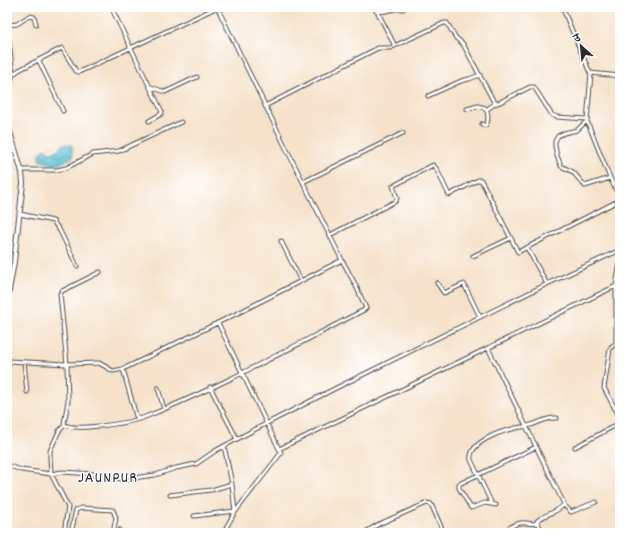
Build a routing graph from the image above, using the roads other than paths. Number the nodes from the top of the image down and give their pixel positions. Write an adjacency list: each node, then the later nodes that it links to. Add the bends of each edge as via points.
1 (111, 7): 10 (street)
2 (218, 7): 10 (street); 22 (street)
3 (562, 7): 12 (street)
4 (375, 9): 5 (street, via 381,12); 9 (street)
5 (402, 9)
6 (36, 24): 7 (street, via 34,17 29,16 19,24)
7 (7, 25)
8 (7, 30): 14 (street)
9 (395, 46): 13 (street, via 445,23 463,44); 22 (street, via 389,49 378,48)
10 (131, 48): 11 (street, via 78,73 63,48); 18 (street)
11 (40, 61): 14 (street); 25 (street)
12 (591, 74): 15 (street); 26 (street)
13 (480, 75): 20 (street, via 461,80); 21 (street)
14 (12, 76): 17 (street); 19 (street)
15 (620, 76)
16 (197, 77): 18 (street, via 165,92)
17 (7, 79)
18 (151, 87): 27 (street, via 162,112)
19 (7, 90)
20 (428, 96)
21 (496, 103): 24 (street); 26 (street, via 533,86 552,115)
22 (265, 106): 34 (street)
23 (467, 109): 24 (street, via 478,106)
24 (486, 110): 28 (street)
25 (63, 111)
26 (586, 120): 33 (street); 33 (street, via 577,130 558,136 555,146 558,160 561,166 573,172 585,186)
27 (149, 121)
28 (486, 121)
29 (7, 122): 32 (street)
30 (181, 122): 32 (street, via 119,151 93,154 66,168)
31 (403, 133): 34 (street)
32 (21, 170): 37 (street, via 23,183)
33 (610, 178): 35 (street)
34 (303, 182): 39 (street)
35 (619, 192): 36 (street)
36 (618, 201): 38 (street); 42 (street)
37 (20, 214): 47 (street, via 53,221); 53 (street)
38 (620, 220)
39 (330, 235): 40 (street, via 396,201 398,199 393,185 433,165 450,194 480,179); 45 (street)
40 (511, 238): 42 (street, via 518,252); 44 (street)
41 (281, 241): 49 (street)
42 (527, 248): 51 (street)
43 (620, 250): 51 (street)
44 (473, 256)
45 (342, 260): 49 (street); 62 (street, via 365,309)
46 (620, 262): 52 (street)
47 (77, 266)
48 (100, 272): 60 (street, via 60,293)
49 (301, 281): 55 (street)
50 (437, 283): 54 (street, via 444,293 464,284)
51 (547, 284): 54 (street)
52 (616, 286): 56 (street); 57 (street)
53 (7, 302)
54 (480, 317): 70 (street)
55 (218, 323): 61 (street); 62 (street)
56 (618, 345): 68 (street, via 612,346 610,350 604,388)
57 (488, 348): 73 (street); 78 (street)
58 (7, 361): 59 (street)
59 (24, 362): 60 (street); 65 (street)
60 (67, 364): 61 (street, via 99,363 113,370); 72 (street, via 68,401)
61 (123, 369): 69 (street)
62 (242, 372): 63 (street); 70 (street)
63 (210, 387): 66 (street); 74 (street)
64 (158, 388): 66 (street)
65 (27, 392)
66 (164, 409): 69 (street)
67 (558, 418): 73 (street)
68 (620, 418)
69 (139, 419): 72 (street, via 106,425)
70 (267, 423): 74 (street); 78 (street)
71 (620, 423): 77 (street)
72 (65, 425): 80 (street, via 58,431 50,451)
73 (526, 426): 76 (street); 81 (street, via 504,431 472,451 470,458)
74 (237, 439): 75 (street)
75 (224, 446): 80 (street, via 196,464 155,476 123,479 92,474); 82 (street)
76 (536, 447): 81 (street); 87 (street)
77 (575, 447)
78 (279, 449): 88 (street, via 281,454)
79 (7, 465): 80 (street)
80 (51, 474): 93 (street, via 68,507)
81 (477, 475): 85 (street); 85 (street, via 460,483 459,488 470,508 485,503)
82 (232, 484): 83 (street, via 211,490); 88 (street)
83 (170, 495)
84 (596, 502): 87 (street, via 571,512)
85 (492, 504): 86 (street)
86 (496, 505)
87 (564, 505): 90 (street, via 540,518)
88 (235, 511): 89 (street); 91 (street)
89 (194, 516)
90 (537, 523): 100 (street, via 521,523); 101 (street)
91 (226, 528): 96 (street); 97 (street)
92 (371, 531): 98 (street); 99 (street, via 428,503)
93 (64, 533)
94 (71, 533): 95 (street, via 76,510 81,508 113,510 116,518)
95 (113, 533)
96 (223, 533)
97 (231, 533)
98 (364, 533)
99 (444, 533)
100 (501, 533)
101 (543, 533)

